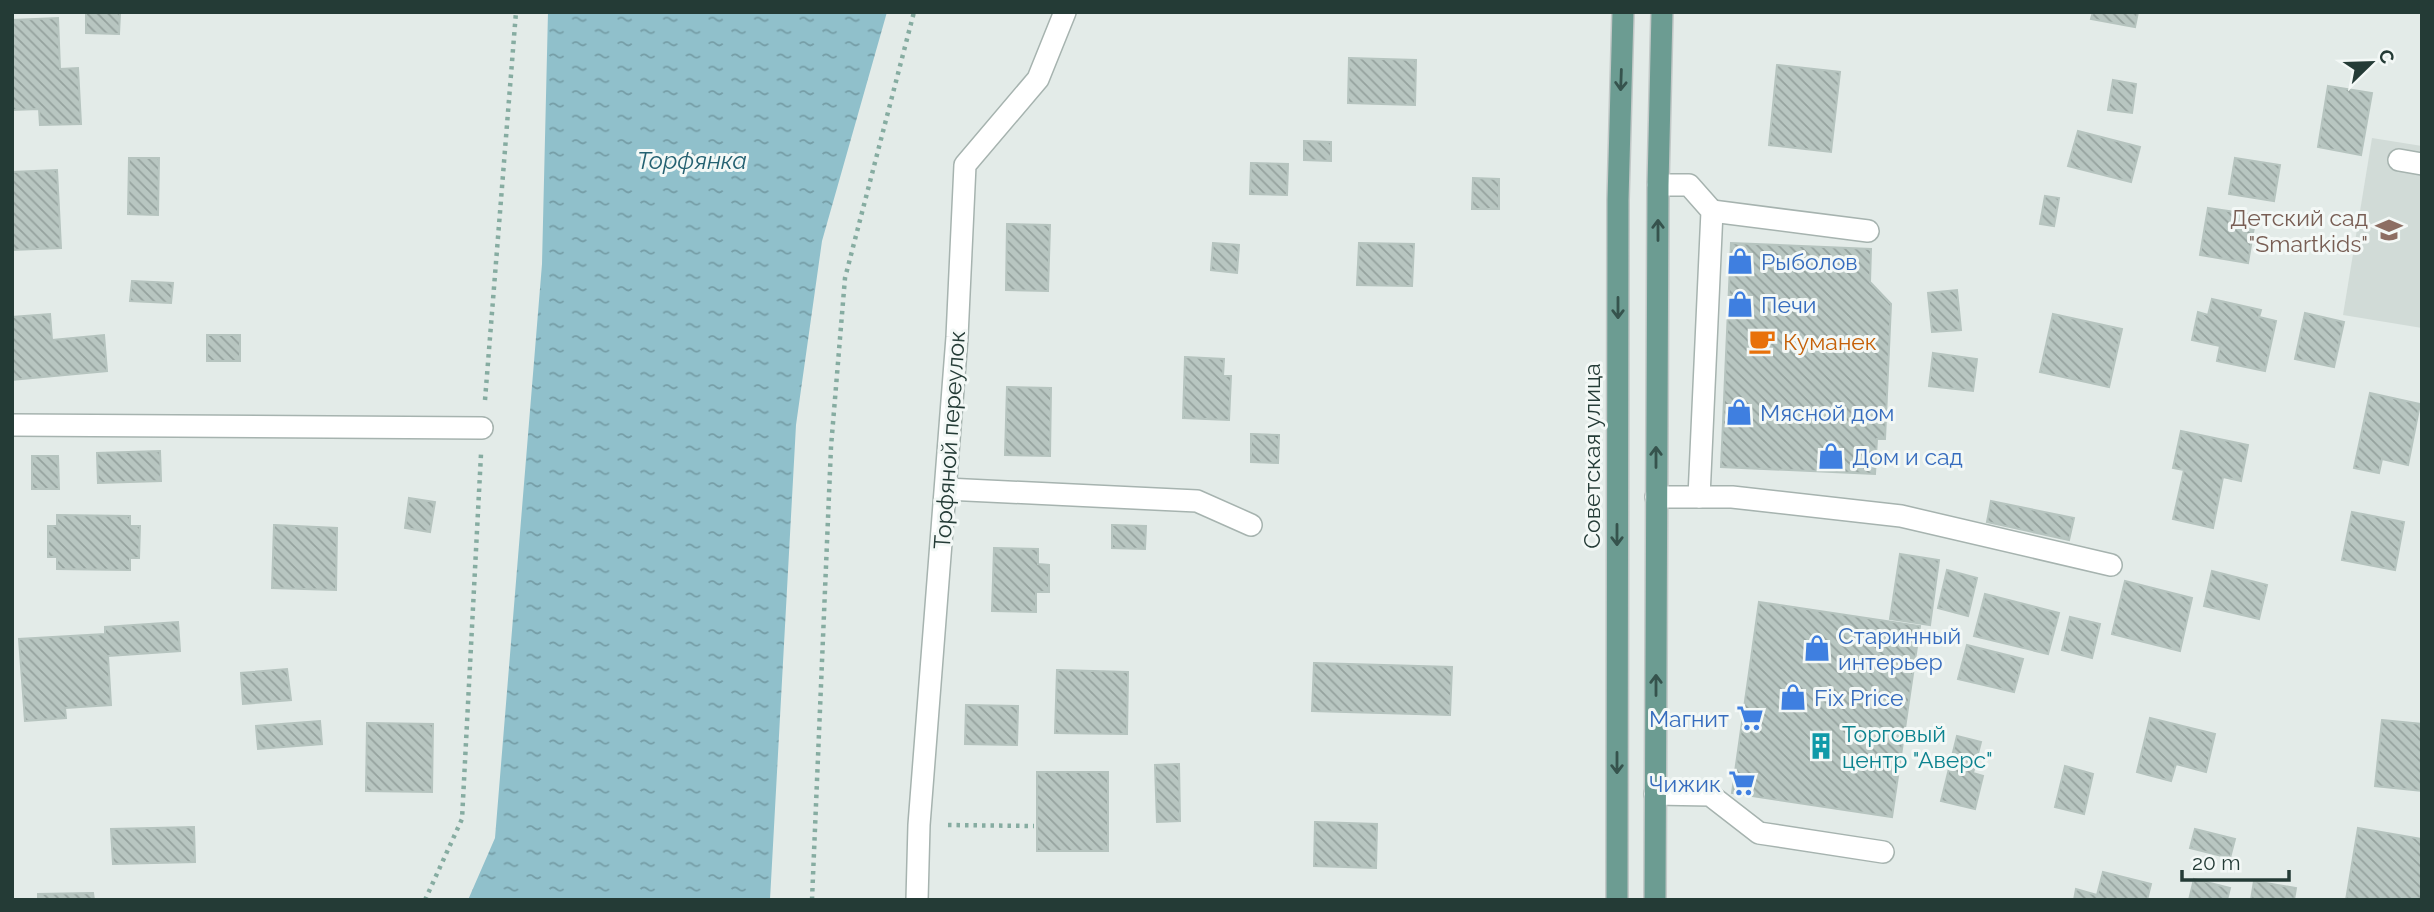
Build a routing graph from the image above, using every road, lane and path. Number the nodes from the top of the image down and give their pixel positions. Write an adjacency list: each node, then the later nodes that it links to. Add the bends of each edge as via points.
1 (914, 12): 21 (path, via 845,278 831,447)
2 (1065, 12): 12 (street, Торфяной переулок, via 1038,79 965,165)
3 (1623, 12): 23 (main road, Советская улица, one-way to 23, via 1618,200)
4 (1662, 12): 7 (main road)
5 (2399, 160): 6 (street)
6 (2422, 164)
7 (1658, 185): 8 (street, via 1689,186); 13 (main road, one-way to 7)
8 (1712, 211): 9 (street); 14 (street)
9 (1868, 231)
10 (12, 425): 11 (street)
11 (482, 428)
12 (946, 489): 15 (street, via 1197,501); 18 (street, Торфяной переулок)
13 (1656, 496): 14 (street); 17 (main road, one-way to 13)
14 (1699, 497): 16 (street, via 1901,516)
15 (1251, 525)
16 (2111, 565)
17 (1655, 794): 20 (street, via 1710,794 1759,833); 24 (main road)
18 (919, 825): 19 (path); 22 (street, Торфяной переулок)
19 (1034, 826)
20 (1883, 852)
21 (812, 900)
22 (918, 900)
23 (1617, 900)
24 (1655, 900)

